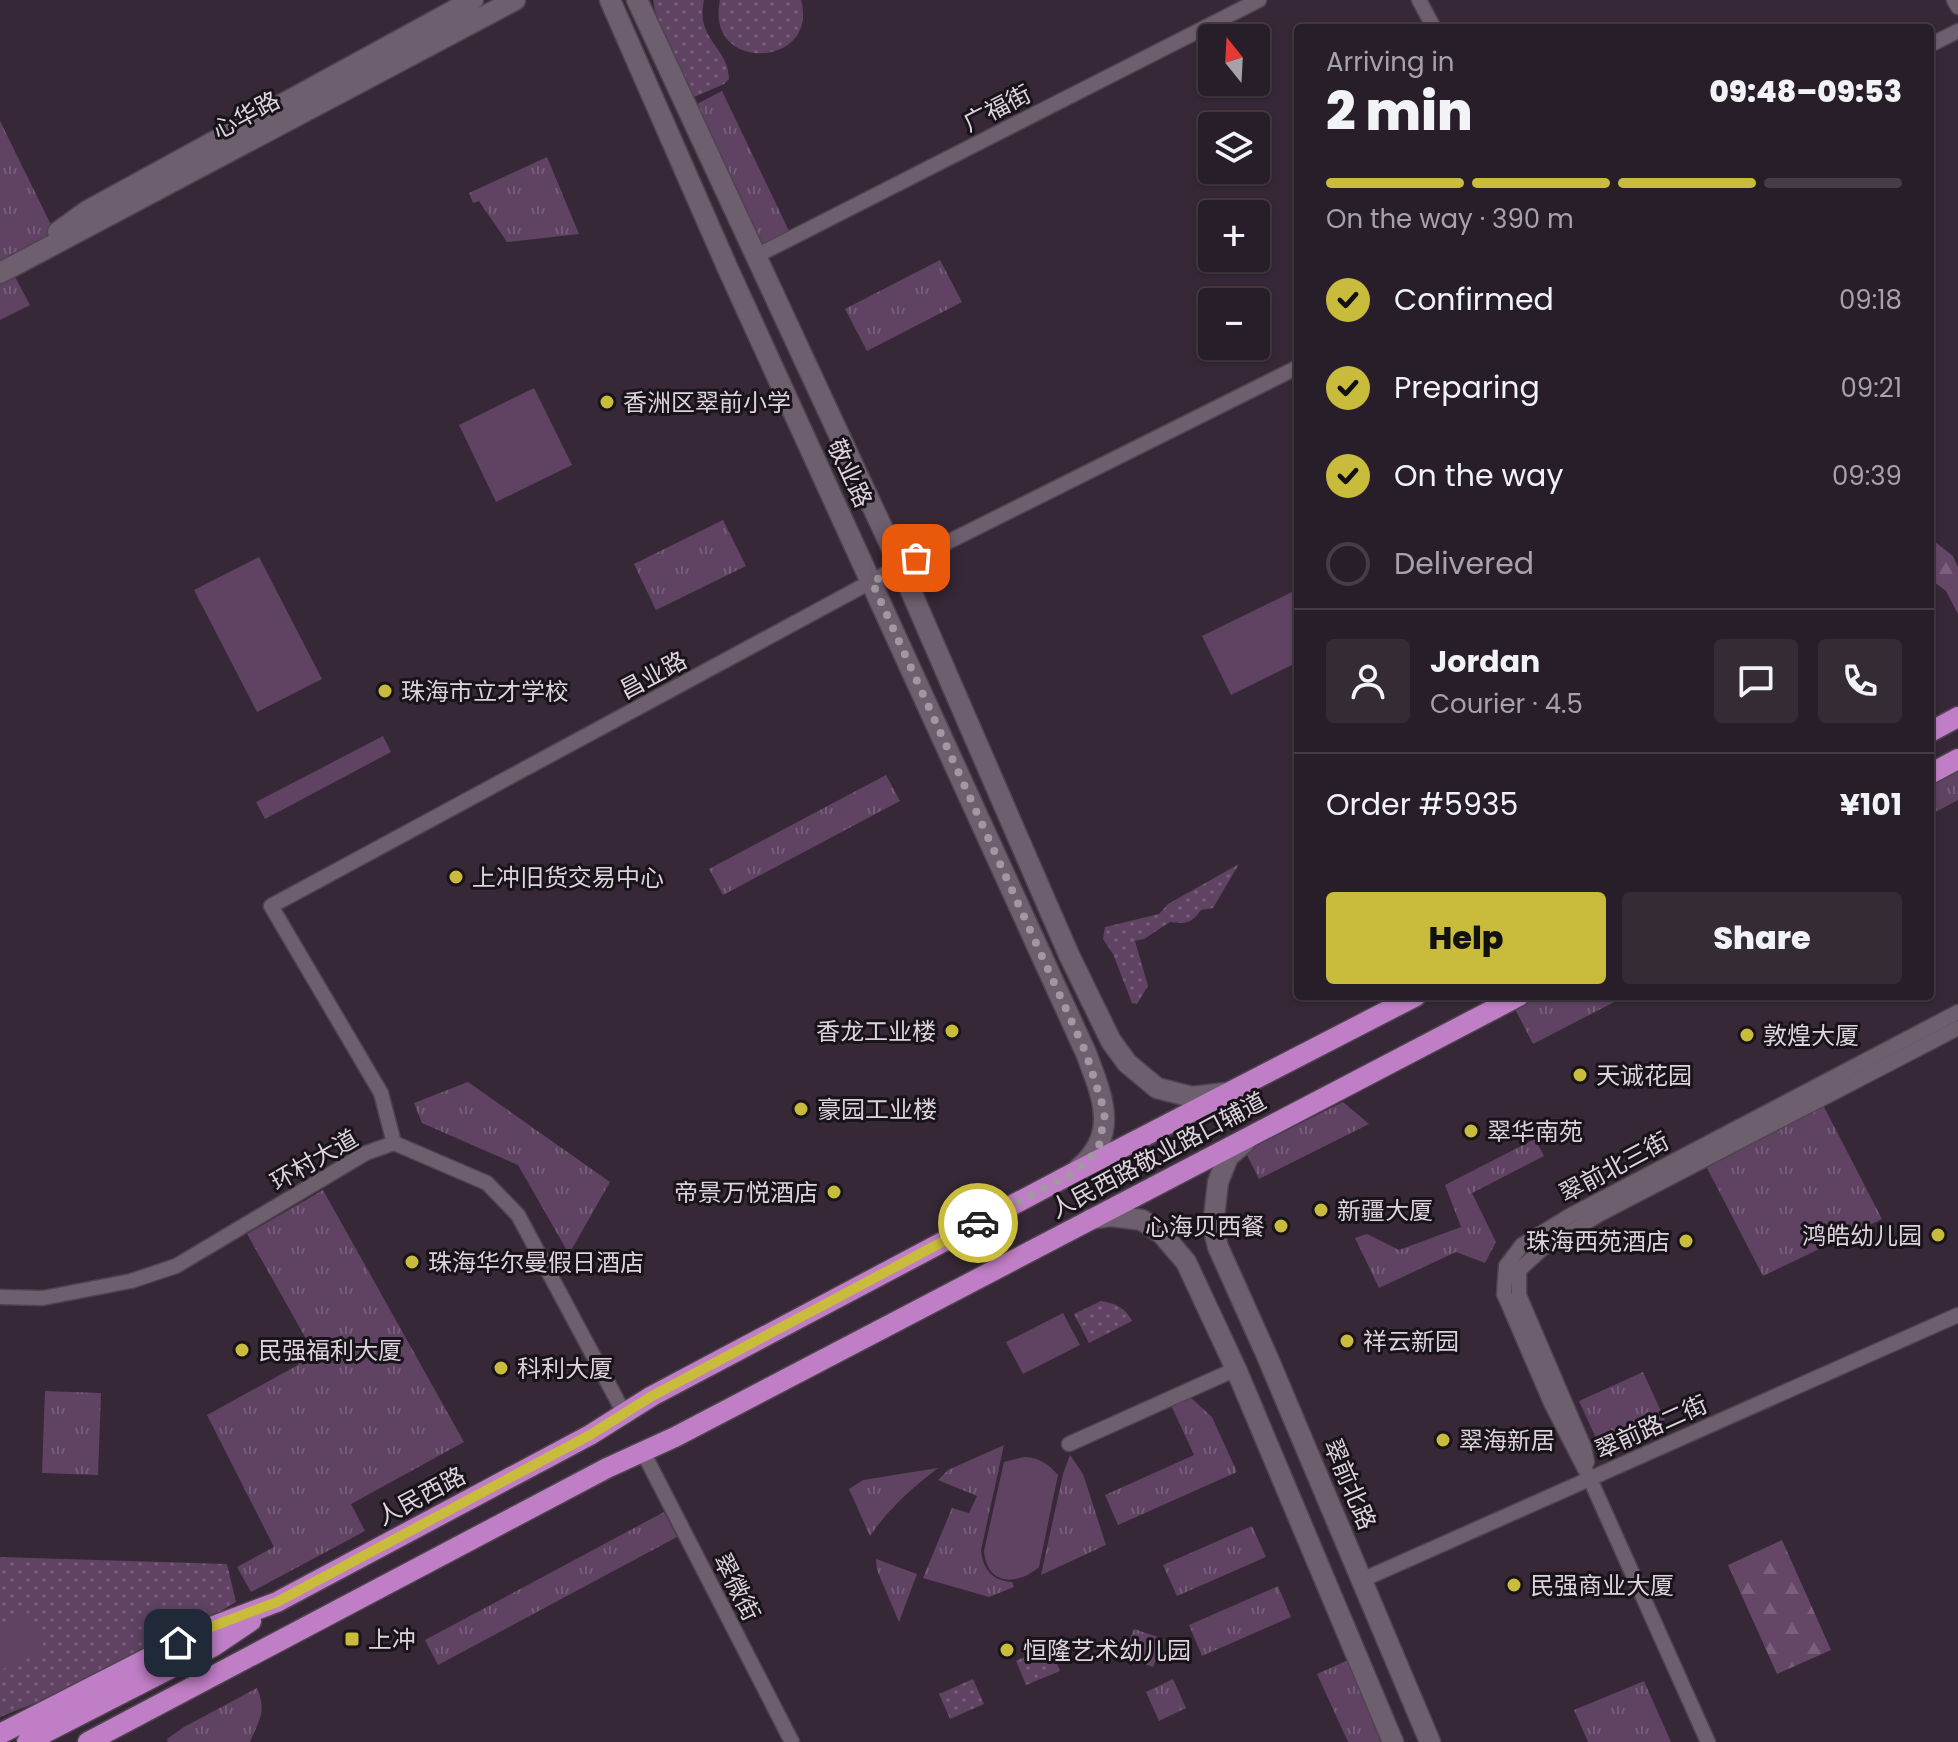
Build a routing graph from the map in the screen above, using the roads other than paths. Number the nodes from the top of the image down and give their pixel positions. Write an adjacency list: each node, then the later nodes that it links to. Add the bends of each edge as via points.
1 (473, 0): 13 (main road, 心华路, via 87,211)
2 (515, 0): 13 (main road, 心华路)
3 (610, 0): 16 (main road, 敬业路)
4 (637, 0): 12 (main road, 敬业路)
5 (1259, 0): 12 (street, 广福街)
6 (1419, 0): 9 (street)
7 (1954, 0): 8 (street)
8 (1958, 7)
9 (1432, 24)
10 (1958, 31): 11 (street)
11 (1934, 43)
12 (756, 256): 15 (main road, 敬业路)
13 (0, 272)
14 (1294, 369): 15 (street, 昌业路)
15 (900, 566): 16 (street, 昌业路); 25 (main road, 敬业路, via 1111,1041 1157,1088 1192,1097)
16 (872, 582): 27 (street, 昌业路, via 271,906 381,1093); 28 (main road, 敬业路, via 1086,1053 1105,1113 1104,1132 1090,1159)
17 (1958, 717): 18 (main road)
18 (1934, 730)
19 (1958, 759): 20 (main road)
20 (1934, 772)
21 (1408, 1000): 25 (main road, 人民西路敬业路口辅道)
22 (1511, 1000): 26 (main road, 人民西路敬业路口辅道)
23 (1958, 1012): 37 (street, 翠前北三街, via 1522,1245 1506,1266 1504,1294)
24 (1958, 1028): 37 (street, 翠前北三街, via 1600,1214 1519,1270 1519,1295 1584,1447)
25 (1233, 1091): 28 (main road, 人民西路敬业路口辅道)
26 (1254, 1134): 29 (main road, 人民西路敬业路口辅道); 38 (main road, 翠前北路, via 1228,1157 1221,1171 1213,1226 1218,1247)
27 (394, 1143): 30 (street, 环村大道, via 366,1153 176,1266 131,1281 43,1298); 33 (street, 环村大道, via 487,1183 518,1215)
28 (1073, 1173): 33 (main road, 人民西路敬业路口辅道)
29 (1091, 1219): 32 (main road, via 1142,1220 1162,1234 1186,1262); 36 (main road, 人民西路敬业路口辅道)
30 (0, 1297)
31 (1958, 1315): 37 (street, 翠前路二街)
32 (1236, 1369): 35 (street); 46 (main road)
33 (624, 1413): 34 (main road, 人民西路敬业路口辅道)
34 (590, 1435): 39 (main road, 人民西路)
35 (1069, 1444)
36 (643, 1452): 40 (main road, 人民西路敬业路口辅道); 45 (street, 翠微街)
37 (1590, 1479): 38 (street, 翠前路二街); 48 (street, 翠前北三街)
38 (1362, 1580): 47 (main road, 翠前北路)
39 (277, 1602): 41 (main road, 人民西路, via 203,1630); 42 (main road, 人民西路, via 214,1646)
40 (294, 1635): 43 (main road); 44 (main road, via 212,1689)
41 (0, 1734)
42 (27, 1742)
43 (88, 1742)
44 (112, 1742)
45 (792, 1742)
46 (1393, 1742)
47 (1430, 1742)
48 (1708, 1742)

